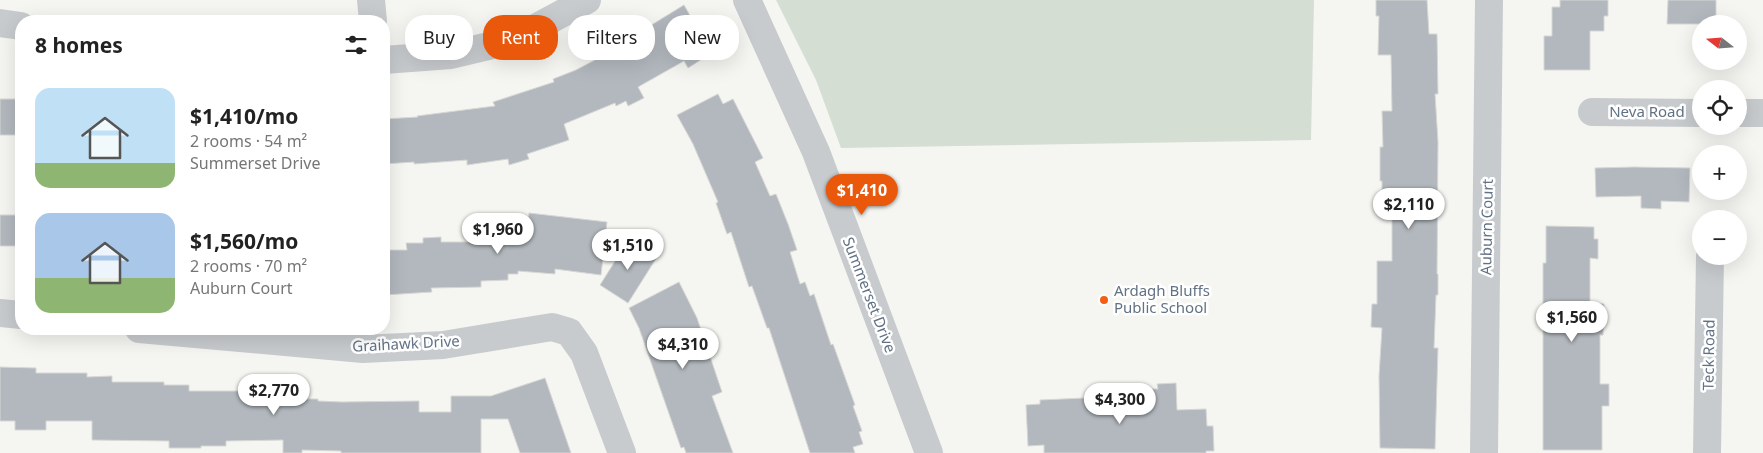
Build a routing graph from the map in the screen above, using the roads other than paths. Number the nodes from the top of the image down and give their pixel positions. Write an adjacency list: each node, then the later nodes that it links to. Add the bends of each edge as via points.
1 (371, 0): 5 (street)
2 (587, 0): 8 (street, via 512,40 451,55)
3 (747, 0): 18 (street, Summerset Drive, via 816,152)
4 (1489, 0): 19 (street, Auburn Court)
5 (372, 15)
6 (0, 23): 7 (street)
7 (15, 25)
8 (390, 60)
9 (1592, 112): 10 (street, Neva Road)
10 (1692, 113)
11 (1747, 113): 12 (street)
12 (1763, 113)
13 (1710, 265): 20 (street, Teck Road)
14 (0, 313): 15 (street)
15 (15, 314)
16 (206, 335): 17 (street, Graihawk Drive, via 363,349 443,345 552,327 569,332 584,353)
17 (622, 453)
18 (929, 453)
19 (1484, 453)
20 (1707, 453)

